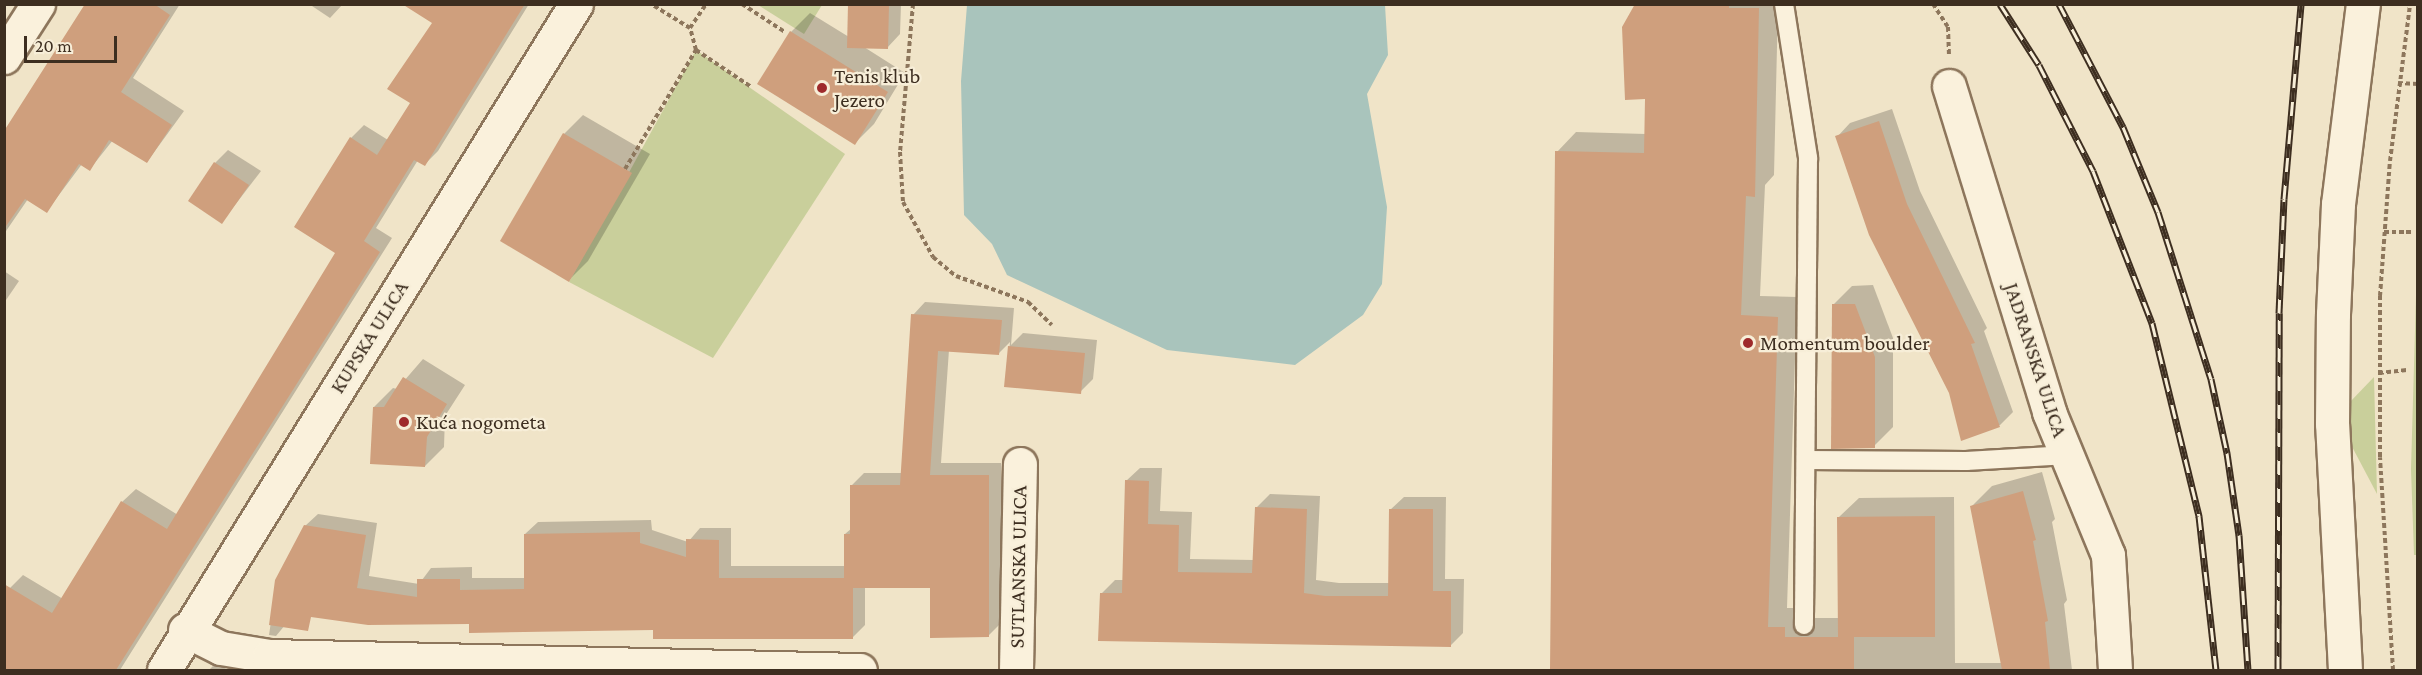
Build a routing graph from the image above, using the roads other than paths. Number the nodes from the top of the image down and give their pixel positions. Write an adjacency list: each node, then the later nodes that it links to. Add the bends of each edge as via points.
1 (39, 4): 5 (street)
2 (576, 4): 11 (street, KUPSKA ULICA)
3 (1784, 4): 8 (lane, via 1808,158)
4 (2363, 4): 12 (street, via 2338,204 2333,314 2332,424)
5 (4, 57)
6 (1949, 86): 7 (street, JADRANSKA ULICA, via 2049,412)
7 (2068, 455): 8 (lane, via 1966,461); 16 (street, JADRANSKA ULICA, via 2108,555)
8 (1806, 460): 10 (lane)
9 (1020, 464): 15 (street, SUTLANSKA ULICA)
10 (1804, 625)
11 (185, 630): 13 (street, KUPSKA ULICA); 14 (street, via 221,648 269,656)
12 (2345, 669)
13 (164, 670)
14 (860, 670)
15 (1016, 670)
16 (2115, 670)

